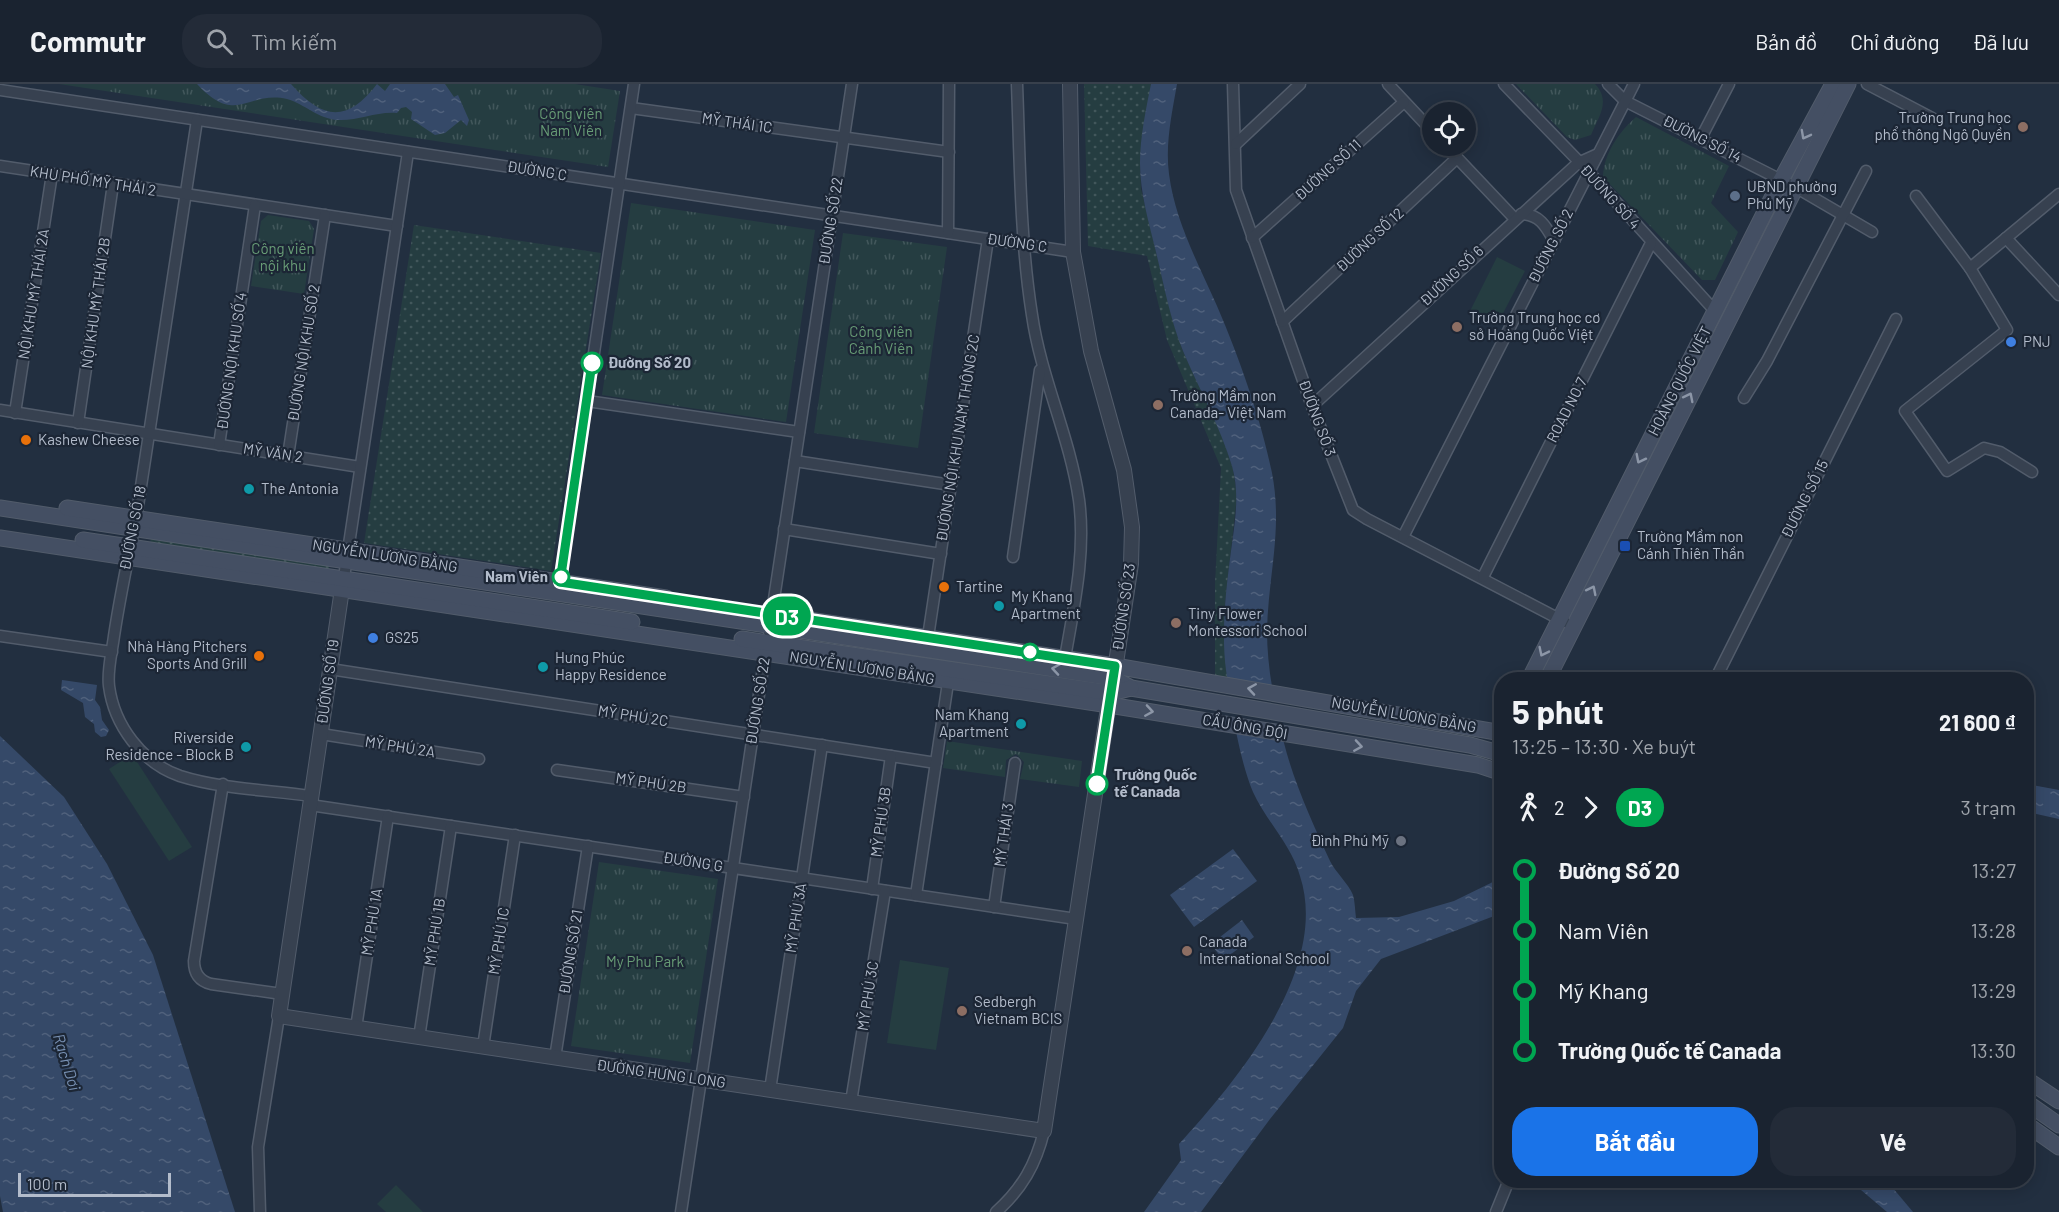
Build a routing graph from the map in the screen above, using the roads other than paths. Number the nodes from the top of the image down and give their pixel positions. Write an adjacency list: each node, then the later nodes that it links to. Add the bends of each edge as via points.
1 (634, 84): 19 (street)
2 (852, 84): 23 (street, ĐƯỜNG SỐ 22)
3 (949, 84): 27 (street)
4 (1017, 84): 55 (street)
5 (1070, 84): 56 (street, ĐƯỜNG SỐ 23)
6 (1233, 84): 25 (street, ĐƯỜNG SỐ 3)
7 (1300, 84): 25 (street)
8 (1388, 84): 18 (street)
9 (1504, 84): 30 (street, ĐƯỜNG SỐ 4)
10 (1608, 84): 17 (street, ĐƯỜNG SỐ 14)
11 (1634, 84): 17 (street, ĐƯỜNG SỐ 2)
12 (1729, 84): 24 (street)
13 (1833, 84): 35 (main road, HOÀNG QUỐC VIỆT, one-way to 35)
14 (1848, 84): 38 (main road, HOÀNG QUỐC VIỆT)
15 (1867, 84): 20 (street)
16 (0, 90): 21 (street, ĐƯỜNG C)
17 (1625, 101): 24 (street, ĐƯỜNG SỐ 14); 28 (street, ĐƯỜNG SỐ 2)
18 (1404, 102): 22 (street); 50 (street, ĐƯỜNG SỐ 11)
19 (630, 108): 23 (street, MỸ THÁI 1C); 36 (street)
20 (1932, 118)
21 (197, 120): 26 (street, ĐƯỜNG C); 40 (street, ĐƯỜNG SỐ 18)
22 (1422, 121)
23 (844, 137): 27 (street, MỸ THÁI 1C); 44 (street, ĐƯỜNG SỐ 22)
24 (1701, 138): 35 (street, ĐƯỜNG SỐ 14)
25 (1236, 144): 50 (street, ĐƯỜNG SỐ 3, via 1236,190)
26 (408, 152): 36 (street, ĐƯỜNG C); 47 (street, ĐƯỜNG SỐ 19)
27 (949, 152): 49 (street)
28 (1598, 154): 30 (street, ĐƯỜNG SỐ 6); 33 (street, ĐƯỜNG SỐ 2)
29 (1457, 158): 46 (street); 61 (street, ĐƯỜNG SỐ 12)
30 (1578, 163): 33 (street, ĐƯỜNG SỐ 4); 46 (street, ĐƯỜNG SỐ 6)
31 (0, 166): 34 (street, KHU PHỐ MỸ THÁI 2)
32 (1866, 171): 45 (street)
33 (1589, 172): 53 (street, ĐƯỜNG SỐ 2); 54 (street, ĐƯỜNG SỐ 4)
34 (52, 174): 37 (street, KHU PHỐ MỸ THÁI 2); 67 (street, NỘI KHU MỸ THÁI 2A)
35 (1781, 180): 38 (street, ĐƯỜNG SỐ 14); 59 (main road, HOÀNG QUỐC VIỆT)
36 (619, 183): 44 (street, ĐƯỜNG C); 64 (street)
37 (113, 184): 40 (street, KHU PHỐ MỸ THÁI 2); 68 (street, NỘI KHU MỸ THÁI 2B)
38 (1795, 187): 45 (street, ĐƯỜNG SỐ 14); 94 (main road, HOÀNG QUỐC VIỆT, one-way to 38)
39 (2059, 194): 51 (street)
40 (186, 195): 42 (street); 70 (street, ĐƯỜNG SỐ 18)
41 (1916, 196): 57 (street)
42 (255, 205): 43 (street); 71 (street, ĐƯỜNG NỘI KHU SỐ 4)
43 (325, 215): 47 (street); 72 (street, ĐƯỜNG NỘI KHU SỐ 2)
44 (832, 215): 49 (street, ĐƯỜNG C); 69 (street, ĐƯỜNG SỐ 22)
45 (1843, 215): 48 (street, ĐƯỜNG SỐ 14); 63 (street)
46 (1518, 216): 53 (street, via 1535,216); 65 (street, ĐƯỜNG SỐ 6)
47 (397, 226): 74 (street, ĐƯỜNG SỐ 19)
48 (1872, 232)
49 (948, 233): 52 (street, ĐƯỜNG C)
50 (1252, 238): 61 (street, ĐƯỜNG SỐ 3)
51 (2006, 238): 57 (street); 58 (street)
52 (988, 239): 55 (street, ĐƯỜNG C); 76 (street, ĐƯỜNG NỘI KHU NAM THÔNG 2C)
53 (1554, 241): 82 (street, ĐƯỜNG SỐ 2)
54 (1651, 243): 59 (street, ĐƯỜNG SỐ 4); 88 (street, ROAD NO.7)
55 (1023, 244): 56 (street, ĐƯỜNG C); 62 (street)
56 (1073, 252): 105 (street, ĐƯỜNG SỐ 23, via 1091,351 1120,451 1130,507 1131,564)
57 (1970, 268): 75 (street, via 2007,330 1905,411 1947,471 1984,448 2000,452)
58 (2059, 295)
59 (1715, 311): 93 (main road, HOÀNG QUỐC VIỆT, one-way to 93)
60 (1896, 319): 103 (street, ĐƯỜNG SỐ 15)
61 (1282, 322): 65 (street, ĐƯỜNG SỐ 3)
62 (1041, 362): 87 (street); 99 (street, via 1072,468 1080,514 1080,563)
63 (1744, 398)
64 (587, 401): 69 (street); 90 (street)
65 (1312, 406): 82 (street, ĐƯỜNG SỐ 3, via 1353,510)
66 (0, 411): 67 (street)
67 (15, 413): 68 (street)
68 (78, 423): 70 (street)
69 (799, 432): 73 (street, ĐƯỜNG SỐ 22)
70 (149, 435): 71 (street, MỸ VĂN 2); 79 (street, ĐƯỜNG SỐ 18)
71 (219, 445): 72 (street, MỸ VĂN 2)
72 (288, 456): 74 (street, MỸ VĂN 2)
73 (795, 461): 76 (street); 81 (street, ĐƯỜNG SỐ 22)
74 (360, 467): 86 (street, ĐƯỜNG SỐ 19)
75 (2032, 472)
76 (951, 485): 85 (street, ĐƯỜNG NỘI KHU NAM THÔNG 2C)
77 (0, 498): 79 (main road, NGUYỄN LƯƠNG BẰNG)
78 (0, 508): 79 (main road, NGUYỄN LƯƠNG BẰNG)
79 (135, 524): 84 (street, ĐƯỜNG SỐ 18); 86 (main road, NGUYỄN LƯƠNG BẰNG)
80 (0, 527): 84 (main road, NGUYỄN LƯƠNG BẰNG)
81 (784, 529): 85 (street); 92 (street, ĐƯỜNG SỐ 22)
82 (1403, 537): 88 (street, ĐƯỜNG SỐ 3)
83 (0, 538): 84 (main road, NGUYỄN LƯƠNG BẰNG)
84 (129, 552): 89 (main road, NGUYỄN LƯƠNG BẰNG); 98 (street, ĐƯỜNG SỐ 18)
85 (941, 554): 96 (street, ĐƯỜNG NỘI KHU NAM THÔNG 2C)
86 (347, 555): 89 (street, ĐƯỜNG SỐ 19); 90 (main road, NGUYỄN LƯƠNG BẰNG)
87 (1013, 556)
88 (1483, 577): 93 (street, ĐƯỜNG SỐ 3)
89 (343, 584): 91 (main road, NGUYỄN LƯƠNG BẰNG); 100 (street, ĐƯỜNG SỐ 19)
90 (559, 588): 91 (street); 92 (main road, NGUYỄN LƯƠNG BẰNG)
91 (555, 616): 97 (main road, NGUYỄN LƯƠNG BẰNG)
92 (771, 619): 96 (main road, NGUYỄN LƯƠNG BẰNG); 97 (street, ĐƯỜNG SỐ 22); 105 (main road, NGUYỄN LƯƠNG BẰNG, one-way to 92)
93 (1559, 619): 94 (street, ĐƯỜNG SỐ 3); 101 (main road, HOÀNG QUỐC VIỆT, one-way to 101)
94 (1573, 626): 102 (main road, HOÀNG QUỐC VIỆT)
95 (0, 636): 98 (street)
96 (928, 637): 99 (main road, NGUYỄN LƯƠNG BẰNG)
97 (766, 648): 104 (main road, NGUYỄN LƯƠNG BẰNG); 111 (street, ĐƯỜNG SỐ 22)
98 (112, 652): 120 (street, ĐƯỜNG SỐ 18, via 111,695 134,743 173,773)
99 (1065, 658): 105 (main road, NGUYỄN LƯƠNG BẰNG)
100 (330, 669): 110 (street, ĐƯỜNG SỐ 19); 111 (street, MỸ PHÚ 2C)
101 (1533, 672)
102 (1550, 672)
103 (1719, 672)
104 (949, 675): 105 (main road, NGUYỄN LƯƠNG BẰNG); 116 (street)
105 (1112, 685): 106 (main road, NGUYỄN LƯƠNG BẰNG); 107 (main road, NGUYỄN LƯƠNG BẰNG, one-way to 107); 109 (main road, NGUYỄN LƯƠNG BẰNG, one-way to 105, via 1197,680); 133 (street, ĐƯỜNG SỐ 23)
106 (1193, 699): 108 (main road, CẦU ÔNG ĐỘI)
107 (1190, 718): 118 (main road, CẦU ÔNG ĐỘI, one-way to 118)
108 (1304, 718): 113 (main road, NGUYỄN LƯƠNG BẰNG)
109 (1494, 733)
110 (321, 734): 115 (street, MỸ PHÚ 2A); 122 (street, ĐƯỜNG SỐ 19)
111 (753, 735): 112 (street, MỸ PHÚ 2C); 121 (street, ĐƯỜNG SỐ 22)
112 (822, 745): 114 (street, MỸ PHÚ 2C); 128 (street, MỸ PHÚ 3A)
113 (1494, 751)
114 (891, 756): 116 (street, MỸ PHÚ 2C); 129 (street, MỸ PHÚ 3B)
115 (479, 759)
116 (936, 763): 131 (street)
117 (1015, 763): 132 (street, MỸ THÁI 3)
118 (1494, 769)
119 (557, 770): 121 (street, MỸ PHÚ 2B)
120 (223, 784): 122 (street, ĐƯỜNG SỐ 18); 134 (street, via 195,972 206,983)
121 (744, 797): 127 (street, ĐƯỜNG SỐ 22)
122 (311, 800): 123 (street, ĐƯỜNG G); 134 (street, ĐƯỜNG SỐ 19)
123 (388, 816): 124 (street, ĐƯỜNG G); 136 (street, MỸ PHÚ 1A)
124 (451, 826): 125 (street, ĐƯỜNG G); 137 (street, MỸ PHÚ 1B)
125 (515, 835): 126 (street, ĐƯỜNG G); 138 (street, MỸ PHÚ 1C)
126 (588, 846): 127 (street, ĐƯỜNG G); 139 (street, ĐƯỜNG SỐ 21)
127 (733, 868): 128 (street, ĐƯỜNG G); 140 (street, ĐƯỜNG SỐ 22)
128 (802, 878): 129 (street, ĐƯỜNG G); 142 (street, MỸ PHÚ 3A)
129 (872, 889): 130 (street, ĐƯỜNG G)
130 (885, 891): 131 (street, ĐƯỜNG G); 144 (street, MỸ PHÚ 3C)
131 (916, 895): 132 (street, ĐƯỜNG G)
132 (994, 907): 133 (street, ĐƯỜNG G)
133 (1076, 919): 148 (street, ĐƯỜNG SỐ 23)
134 (282, 994): 135 (street, ĐƯỜNG SỐ 19)
135 (279, 1016): 136 (street, ĐƯỜNG HƯNG LONG); 151 (street, ĐƯỜNG SỐ 19, via 258,1147)
136 (356, 1028): 137 (street, ĐƯỜNG HƯNG LONG)
137 (419, 1038): 138 (street, ĐƯỜNG HƯNG LONG)
138 (483, 1047): 139 (street, ĐƯỜNG HƯNG LONG)
139 (555, 1058): 140 (street, ĐƯỜNG HƯNG LONG)
140 (701, 1080): 142 (street, ĐƯỜNG HƯNG LONG); 152 (street, ĐƯỜNG SỐ 22)
141 (2034, 1084): 143 (main road)
142 (770, 1090): 144 (street, ĐƯỜNG HƯNG LONG)
143 (2059, 1101)
144 (851, 1102): 148 (street, ĐƯỜNG HƯNG LONG)
145 (2034, 1108): 146 (main road)
146 (2059, 1125)
147 (2034, 1130): 149 (main road)
148 (1044, 1131): 153 (street, via 1026,1178)
149 (2059, 1147)
150 (1506, 1188): 154 (street)
151 (260, 1212)
152 (681, 1212)
153 (996, 1212)
154 (1496, 1212)

